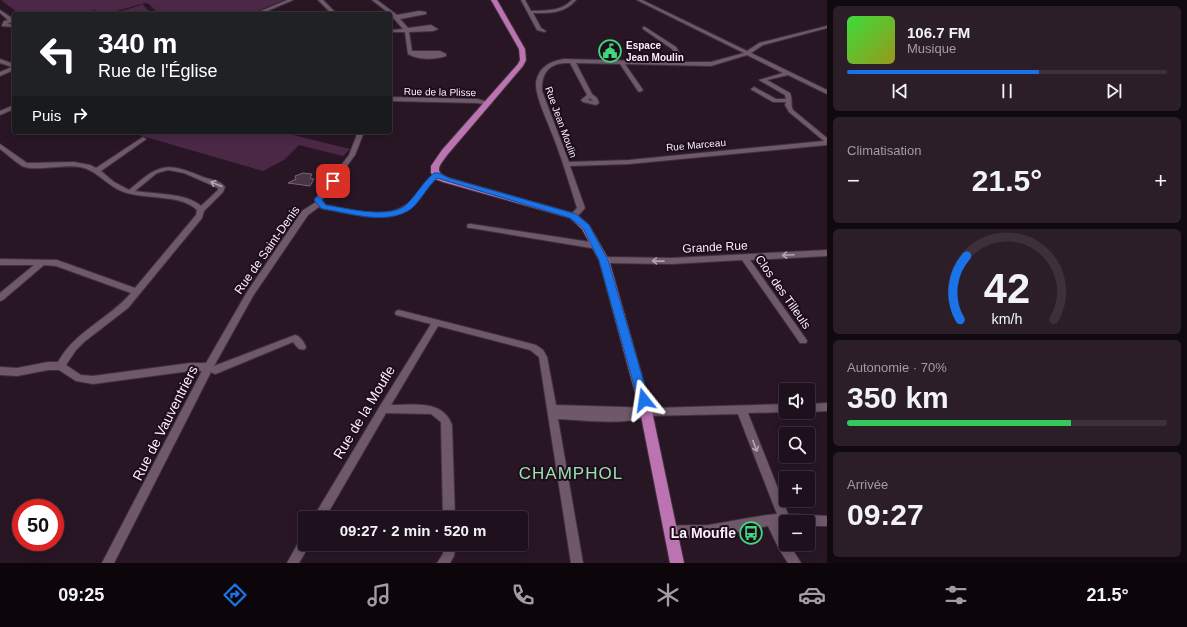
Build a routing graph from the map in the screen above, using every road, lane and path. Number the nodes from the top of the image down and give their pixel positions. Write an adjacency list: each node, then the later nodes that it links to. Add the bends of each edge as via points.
1 (291, 0): 9 (street)
2 (320, 0): 10 (street)
3 (374, 0): 11 (street)
4 (494, 0): 41 (main road, via 524,55 521,65)
5 (523, 0): 12 (street)
6 (574, 0): 12 (street, via 559,11)
7 (639, 0): 26 (street)
8 (0, 11): 15 (street)
9 (261, 12)
10 (333, 12)
11 (390, 12)
12 (530, 12): 24 (street, via 539,29)
13 (392, 14): 14 (street)
14 (396, 17): 14 (street, via 424,14 419,12); 22 (street)
15 (12, 19)
16 (12, 20): 17 (street, via 6,22)
17 (5, 26): 18 (street); 20 (street)
18 (12, 26)
19 (827, 27): 26 (street, Rue Jean Moulin, via 761,44)
20 (0, 28)
21 (645, 28): 30 (street, via 674,48)
22 (406, 30): 22 (street, via 433,30 436,29 431,26); 23 (street); 25 (street)
23 (392, 31)
24 (544, 31)
25 (410, 53): 25 (street, via 414,56 439,57 444,54)
26 (747, 53): 30 (street, Rue Jean Moulin, via 711,64); 33 (street)
27 (0, 61): 31 (street)
28 (572, 61): 29 (street, Rue Jean Moulin); 38 (street); 49 (street, Rue Jean Moulin, via 549,64 538,83)
29 (621, 62): 30 (street, Rue Jean Moulin); 36 (street)
30 (684, 64)
31 (12, 66)
32 (12, 68): 34 (street)
33 (788, 73): 37 (street); 40 (street, via 762,80 788,94)
34 (0, 74)
35 (754, 89): 40 (street, via 775,101)
36 (640, 90)
37 (827, 92)
38 (590, 95)
39 (392, 100): 41 (street, Rue de la Plisse)
40 (789, 100): 46 (street, via 788,105 792,111)
41 (489, 103): 51 (main road, via 438,161 435,166)
42 (12, 108): 43 (street)
43 (0, 112)
44 (360, 134): 53 (street, Rue de Saint-Denis, via 352,155 318,200)
45 (144, 139): 50 (street)
46 (825, 142): 48 (street); 49 (street, Rue Marceau, via 629,162)
47 (0, 146): 50 (street, via 25,165 73,164)
48 (827, 148)
49 (567, 164): 55 (street, Rue Jean Moulin, via 582,208)
50 (97, 171): 52 (street, via 116,187)
51 (436, 175): 53 (street, via 409,207 390,214 377,215 323,207); 55 (main road)
52 (130, 192): 54 (street, via 181,200 198,206); 54 (street, one-way to 52, via 222,187 179,169 166,167 156,170)
53 (320, 203): 70 (street, Rue de Saint-Denis, via 305,213 250,294)
54 (201, 210): 63 (street, via 199,216)
55 (573, 216): 57 (main road, via 586,227)
56 (471, 226): 57 (street)
57 (597, 246): 60 (main road)
58 (827, 253): 59 (street, Grande Rue, one-way to 59)
59 (744, 257): 60 (street, Grande Rue, one-way to 60, via 672,261); 67 (street, Clos des Tilleuls)
60 (604, 260): 78 (main road)
61 (0, 262): 62 (street)
62 (43, 262): 63 (street, via 57,263); 64 (street)
63 (137, 292): 69 (street, via 115,316 76,342)
64 (0, 298)
65 (399, 313): 66 (street)
66 (436, 322): 75 (street, Rue de la Moufle); 77 (street, via 533,347 540,352)
67 (803, 341)
68 (302, 347): 70 (street, Rue de Vauventriers, via 295,338 215,370)
69 (60, 366): 70 (street, via 79,378 93,380 190,367); 71 (street, via 17,372)
70 (209, 368): 89 (street, Rue de Vauventriers)
71 (0, 371)
72 (827, 407): 74 (street)
73 (779, 408): 76 (street)
74 (815, 408)
75 (383, 409): 79 (street, Rue de la Moufle); 80 (street, via 432,410 446,420)
76 (741, 409): 78 (street); 81 (street, one-way to 81)
77 (552, 412): 78 (street, via 624,417); 92 (street)
78 (646, 412): 86 (main road)
79 (323, 511)
80 (450, 511)
81 (782, 515)
82 (779, 519): 83 (street)
83 (772, 520): 86 (street, via 710,529); 94 (street, via 783,545)
84 (815, 521): 85 (street)
85 (827, 522)
86 (671, 531): 93 (main road)
87 (300, 551): 90 (street)
88 (449, 551): 91 (street)
89 (108, 563)
90 (293, 563)
91 (443, 563)
92 (577, 563)
93 (677, 563)
94 (795, 563)

